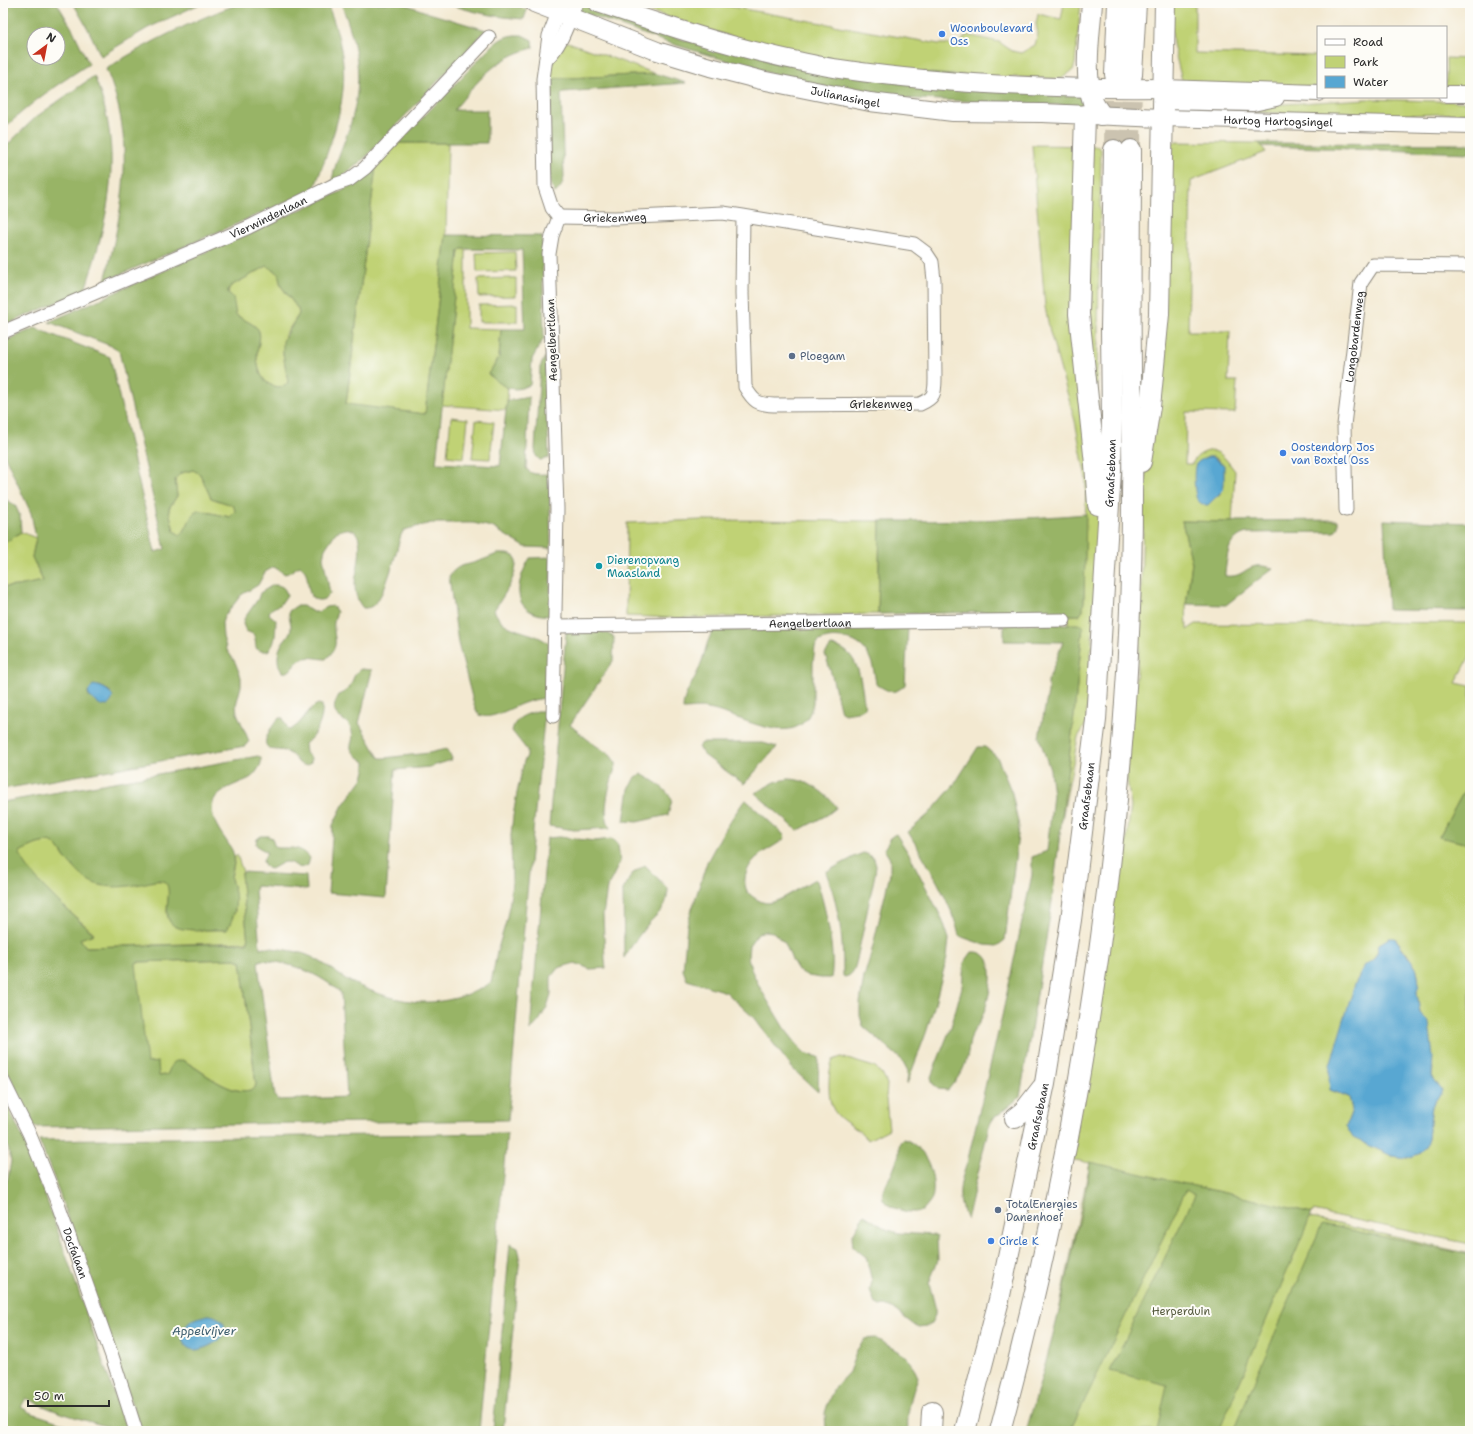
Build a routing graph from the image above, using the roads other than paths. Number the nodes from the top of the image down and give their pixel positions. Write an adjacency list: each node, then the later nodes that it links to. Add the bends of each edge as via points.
1 (534, 3): 7 (main road, Julianasingel)
2 (598, 3): 13 (main road, Julianasingel, via 706,39 839,69)
3 (1092, 3): 13 (main road, via 1088,61)
4 (1118, 3): 5 (main road, via 1124,75)
5 (1136, 3)
6 (1165, 3): 12 (main road)
7 (567, 9): 13 (main road, Julianasingel, via 657,51 769,82 870,102 953,112 1042,113); 16 (street, via 561,39 554,53 546,60 543,79 545,187 552,208)
8 (488, 37): 18 (street, Vierwindenlaan, via 365,168 349,180 249,227)
9 (1311, 93): 12 (street, Hartog Hartogsingel)
10 (1447, 94): 11 (street)
11 (1470, 94)
12 (1163, 102): 13 (main road, Hartog Hartogsingel); 13 (main road, Julianasingel); 14 (street, Hartog Hartogsingel); 19 (main road, via 1159,314 1150,407 1143,452)
13 (1092, 106): 21 (main road, via 1083,135 1079,314)
14 (1470, 126)
15 (743, 216): 15 (street, Griekenweg, via 914,244 926,253 932,262 934,280 935,391 930,400 920,404 774,405 761,404 752,399 745,387); 16 (street, Griekenweg, via 723,213)
16 (559, 218): 23 (street, Aengelbertlaan, via 549,254 557,481)
17 (1470, 266): 20 (street, Longobardenweg, via 1373,265 1361,283 1344,425)
18 (3, 332)
19 (1132, 494): 21 (main road, Graafsebaan, via 1131,365 1122,150 1111,330 1111,471); 30 (main road, Graafsebaan, via 1125,703 1104,916 1087,1029 1050,1227)
20 (1346, 510)
21 (1105, 573): 26 (main road, Graafsebaan, via 1096,720 1064,966)
22 (1064, 620): 23 (street, Aengelbertlaan)
23 (556, 626): 24 (street, Aengelbertlaan)
24 (553, 716)
25 (3, 1081): 28 (street, Docfalaan, via 29,1133 56,1200)
26 (1045, 1083): 27 (main road, via 1024,1111); 29 (main road, Graafsebaan, via 998,1300)
27 (1015, 1118)
28 (136, 1431)
29 (965, 1431)
30 (1000, 1431)

